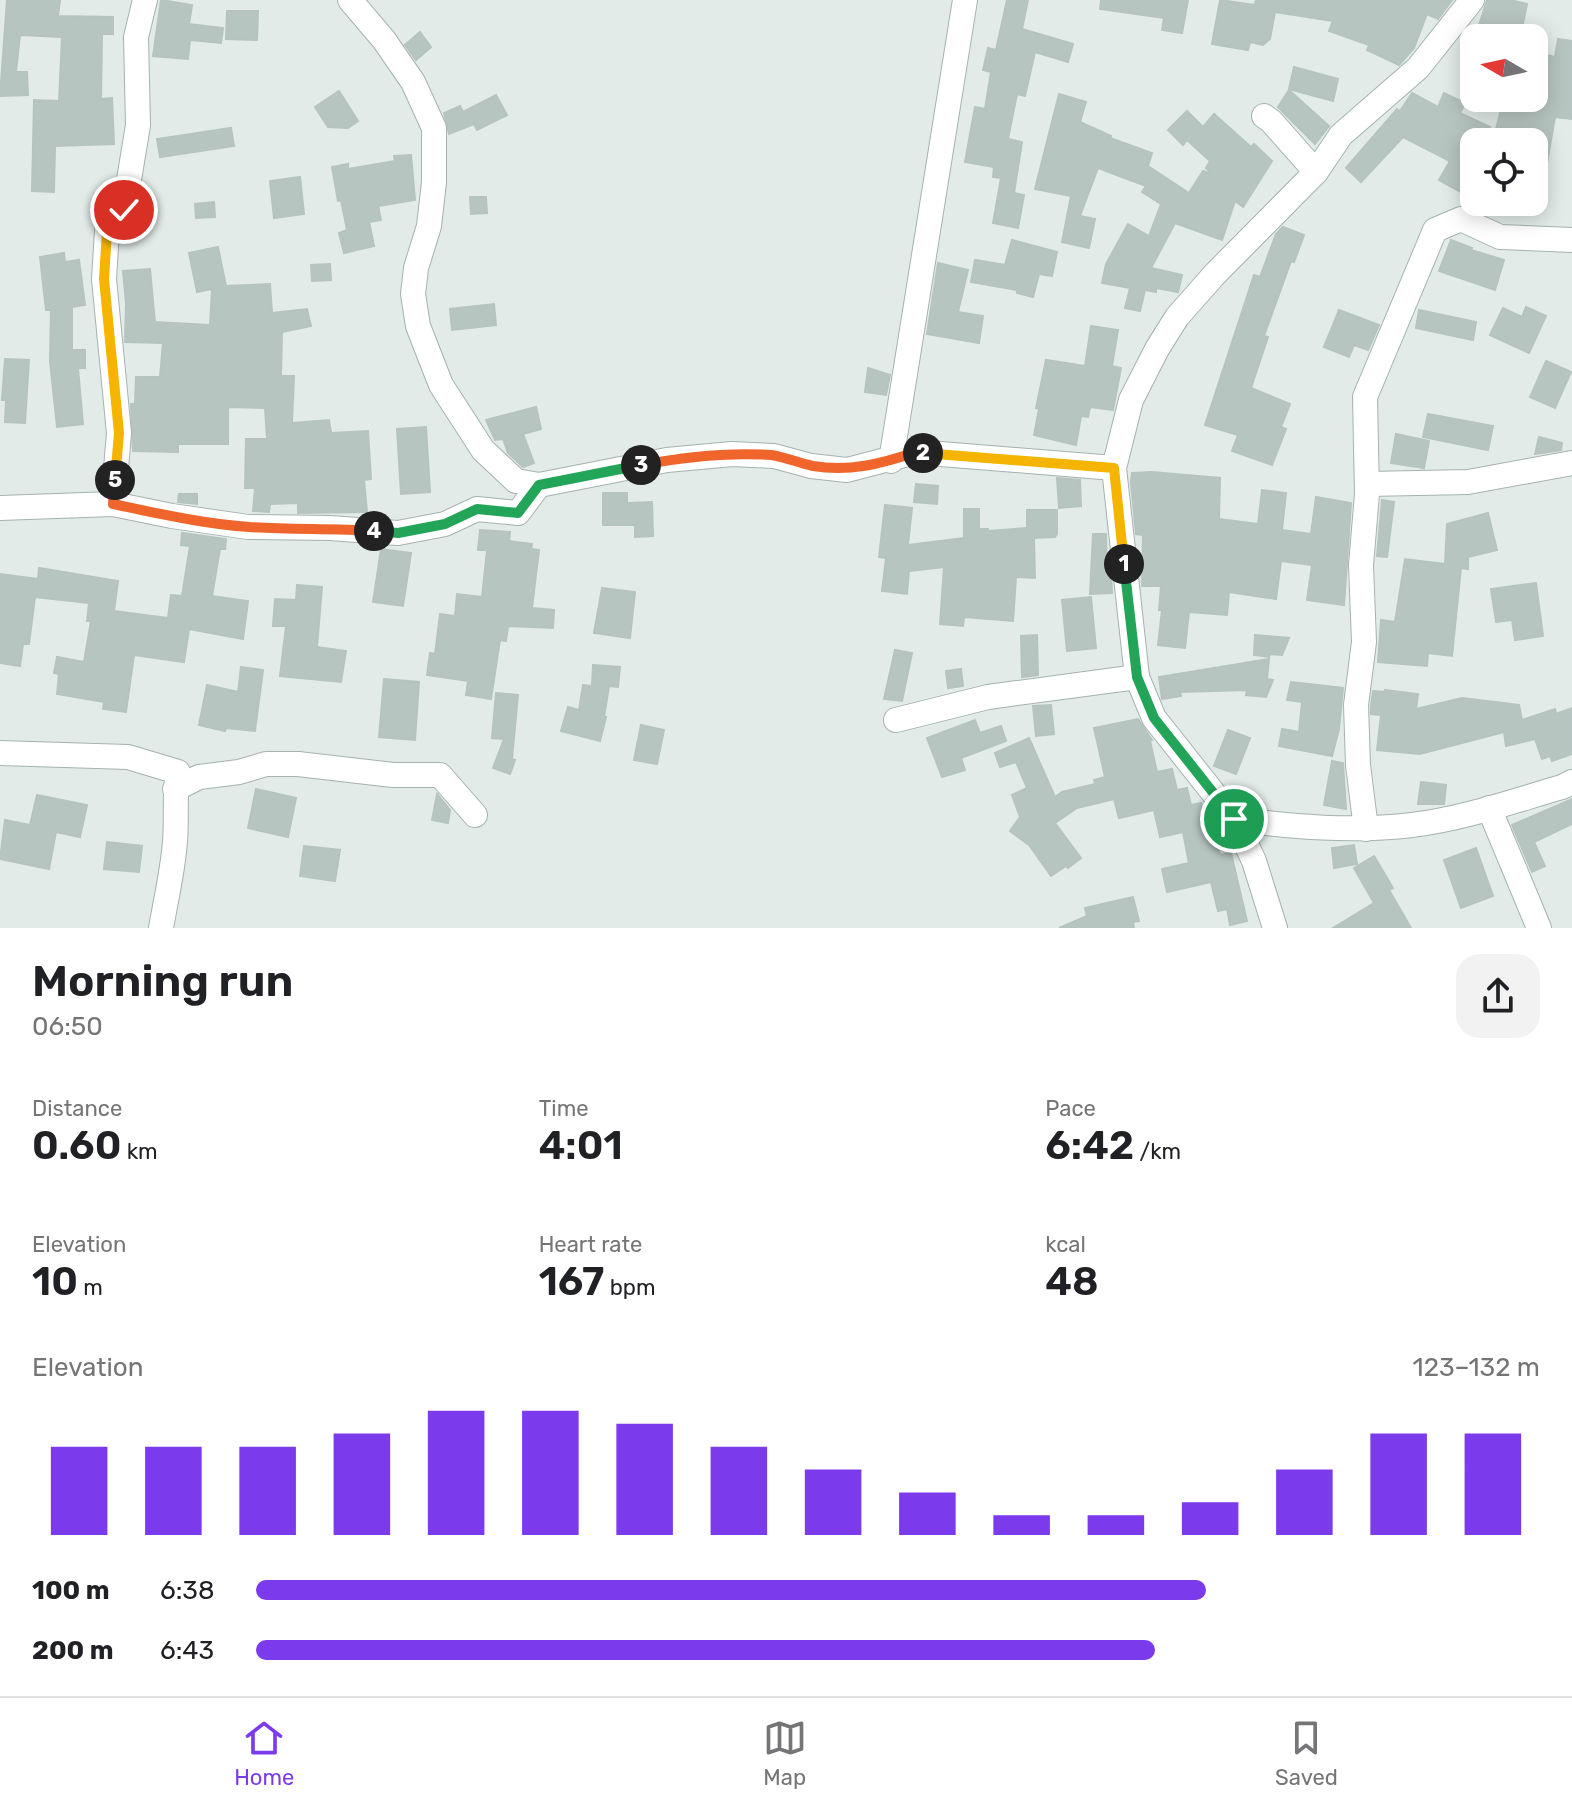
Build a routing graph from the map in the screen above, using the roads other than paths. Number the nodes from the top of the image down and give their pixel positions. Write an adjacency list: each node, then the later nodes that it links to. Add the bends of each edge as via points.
1 (145, 0): 13 (street, via 136,37 138,125 124,210 107,231 104,279 119,433)
2 (350, 0): 11 (street, via 413,82 434,128 429,226 413,294 418,326 441,385 483,450)
3 (965, 0): 8 (street)
4 (1472, 0): 6 (street, via 1418,68 1341,135)
5 (1264, 116): 6 (street)
6 (1316, 172): 10 (street, via 1177,317 1131,400)
7 (1572, 240): 12 (street, via 1500,237 1461,219 1435,230 1365,397)
8 (891, 461): 10 (street, via 916,452); 11 (street, via 847,470 732,454)
9 (1572, 463): 12 (street, via 1468,482)
10 (1114, 468): 15 (street)
11 (528, 483): 13 (street, via 518,513 477,509 445,524 398,533 248,527)
12 (1367, 484): 23 (street, via 1361,565 1364,642 1356,705)
13 (113, 504): 14 (street)
14 (0, 508)
15 (1137, 677): 16 (street, via 988,697); 22 (street, via 1154,718)
16 (896, 720)
17 (0, 753): 19 (street, via 128,757 178,772)
18 (1572, 782): 20 (street)
19 (175, 789): 21 (street, via 199,777 266,764 440,775); 24 (street, via 175,846)
20 (1489, 808): 23 (street, via 1415,825); 26 (street)
21 (475, 815)
22 (1234, 819): 23 (street); 25 (street)
23 (1366, 829)
24 (161, 928)
25 (1275, 928)
26 (1539, 928)

